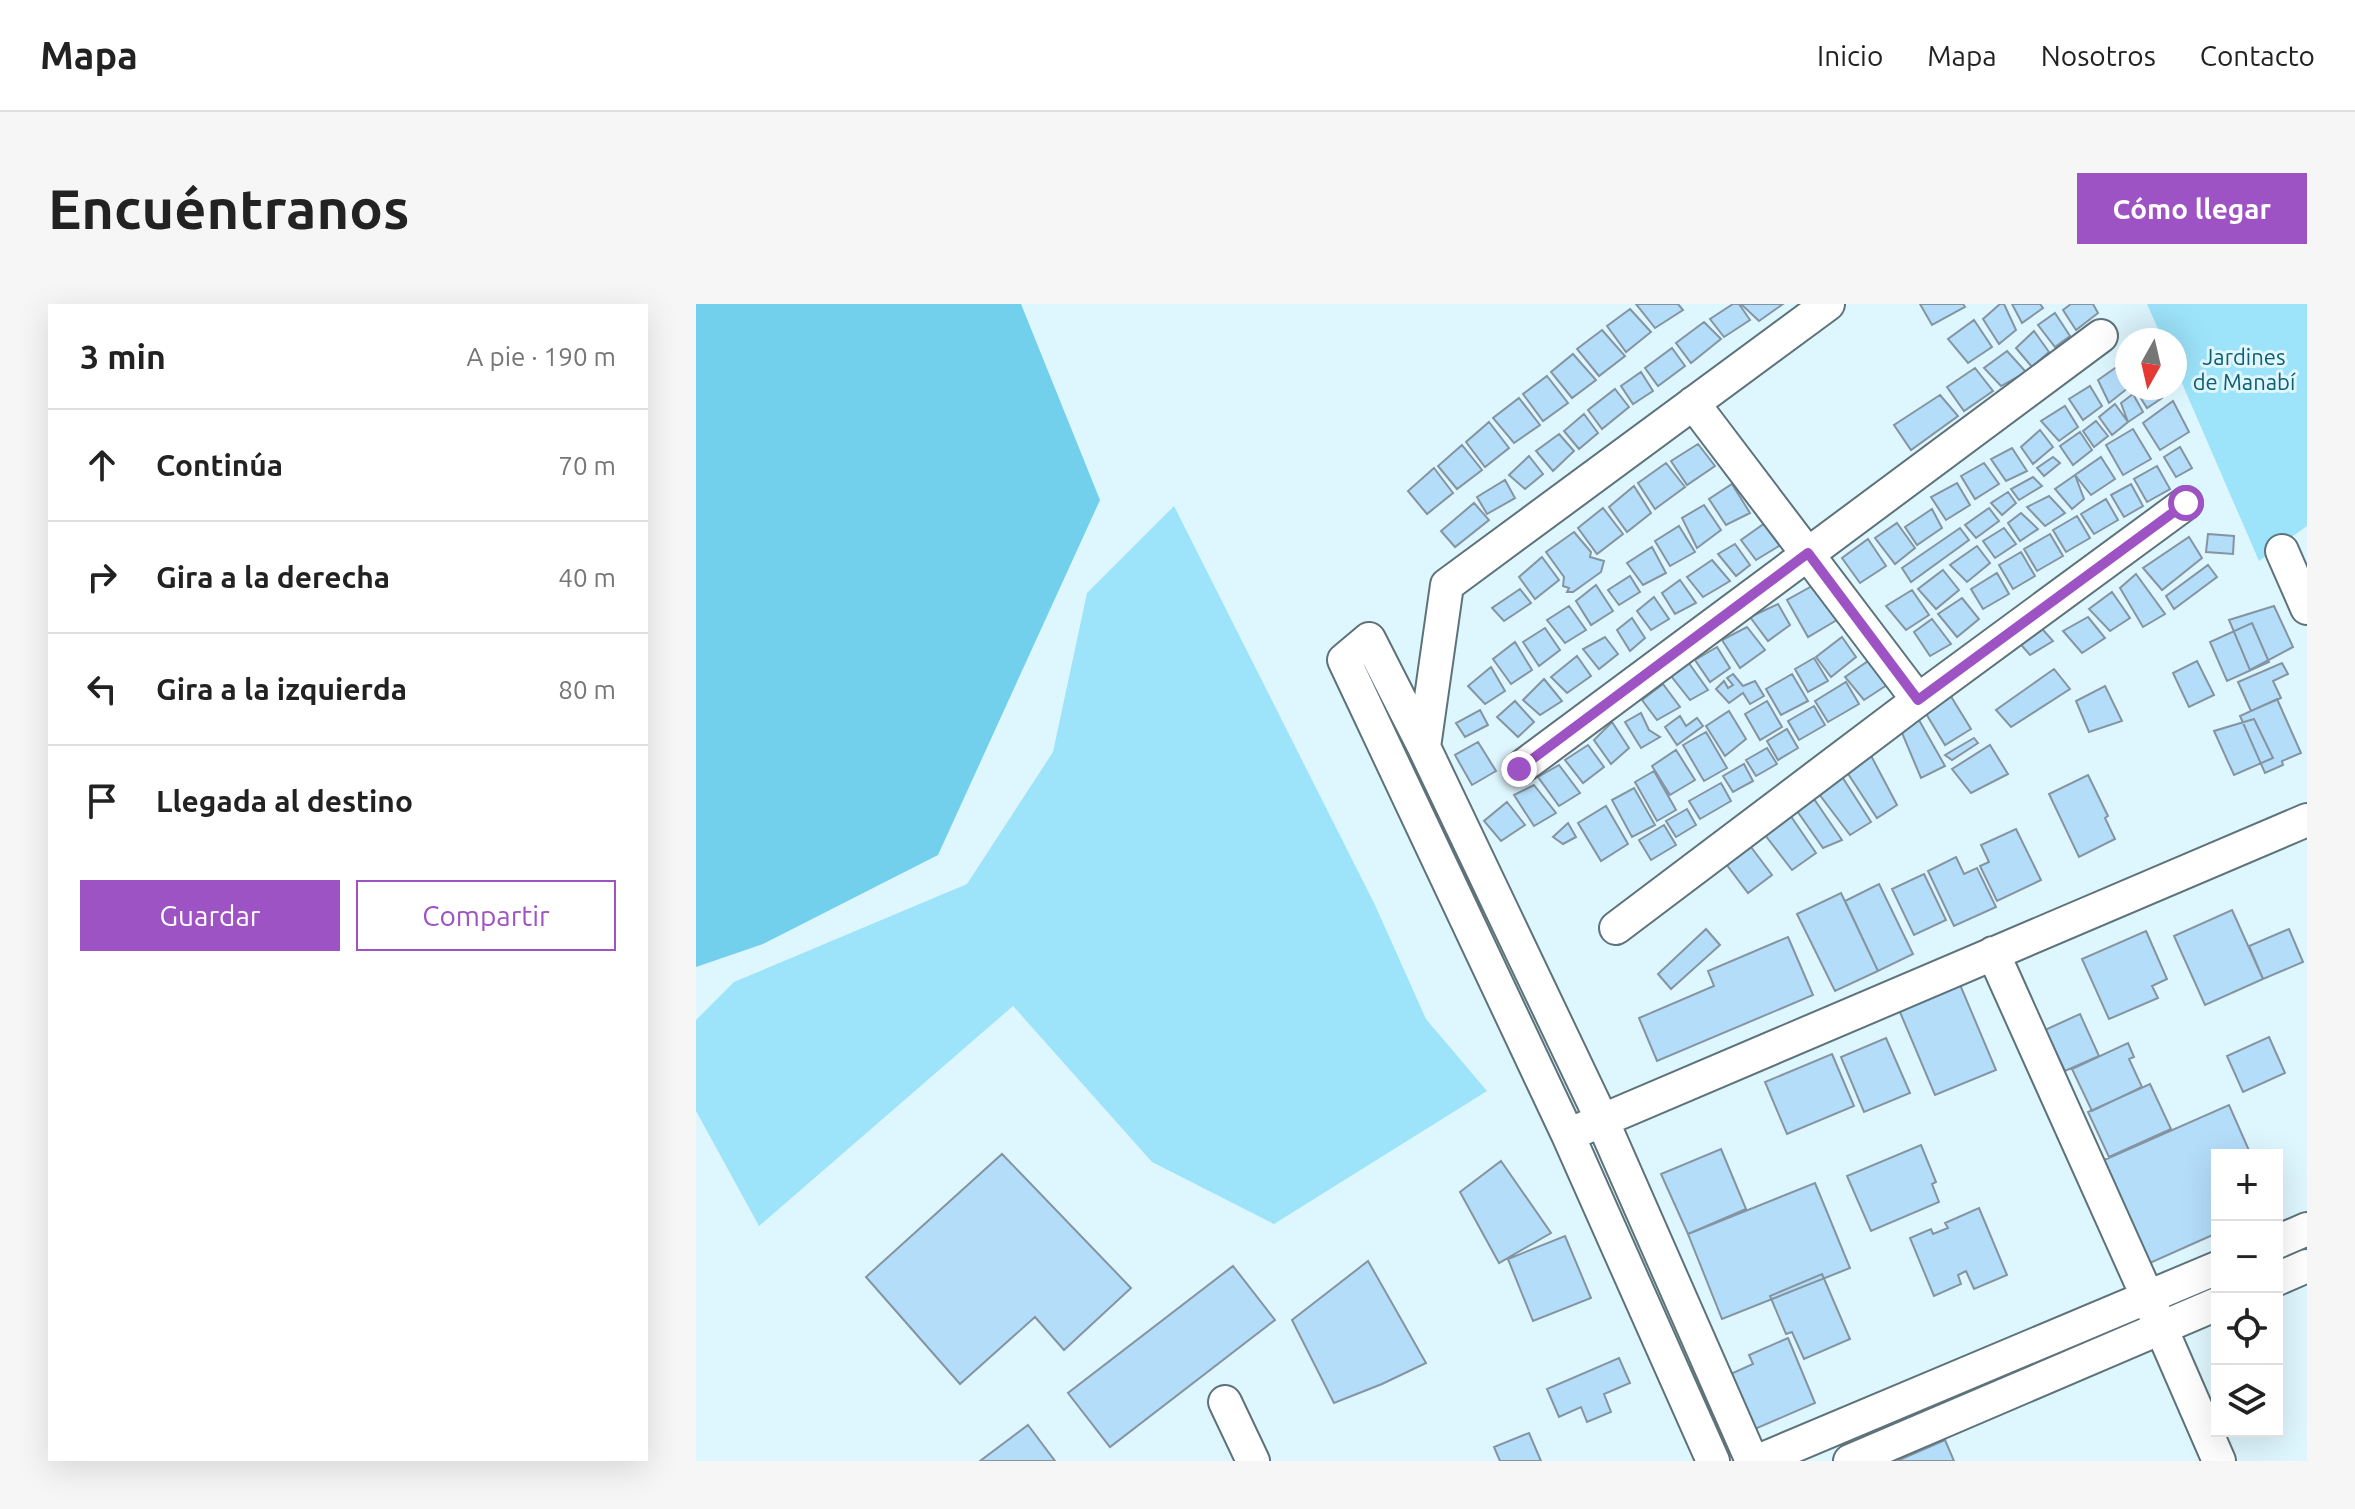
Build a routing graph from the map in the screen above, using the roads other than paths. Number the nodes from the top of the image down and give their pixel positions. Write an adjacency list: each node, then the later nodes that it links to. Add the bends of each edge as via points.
1 (1828, 304): 3 (street)
2 (2101, 336): 6 (street)
3 (1693, 403): 6 (street); 9 (street, via 1447,585)
4 (2186, 503): 8 (street)
5 (2282, 551): 7 (street)
6 (1808, 553): 8 (street); 10 (street)
7 (2307, 608)
8 (1918, 700): 12 (street)
9 (1424, 747): 14 (street); 15 (street, via 1369,639 1344,660)
10 (1519, 769)
11 (2307, 820): 13 (street)
12 (1616, 928)
13 (1993, 953): 14 (street); 21 (street)
14 (1602, 1120): 15 (street); 27 (street)
15 (1568, 1135): 26 (street)
16 (2307, 1229): 17 (street)
17 (2283, 1239)
18 (2307, 1266): 20 (street)
19 (2211, 1271): 21 (street)
20 (2283, 1276)
21 (2148, 1298): 23 (street); 27 (street)
22 (2211, 1307): 23 (street)
23 (2161, 1329): 28 (street); 29 (street)
24 (1225, 1402): 25 (street)
25 (1253, 1461)
26 (1713, 1461)
27 (1755, 1461)
28 (1850, 1461)
29 (2219, 1461)

